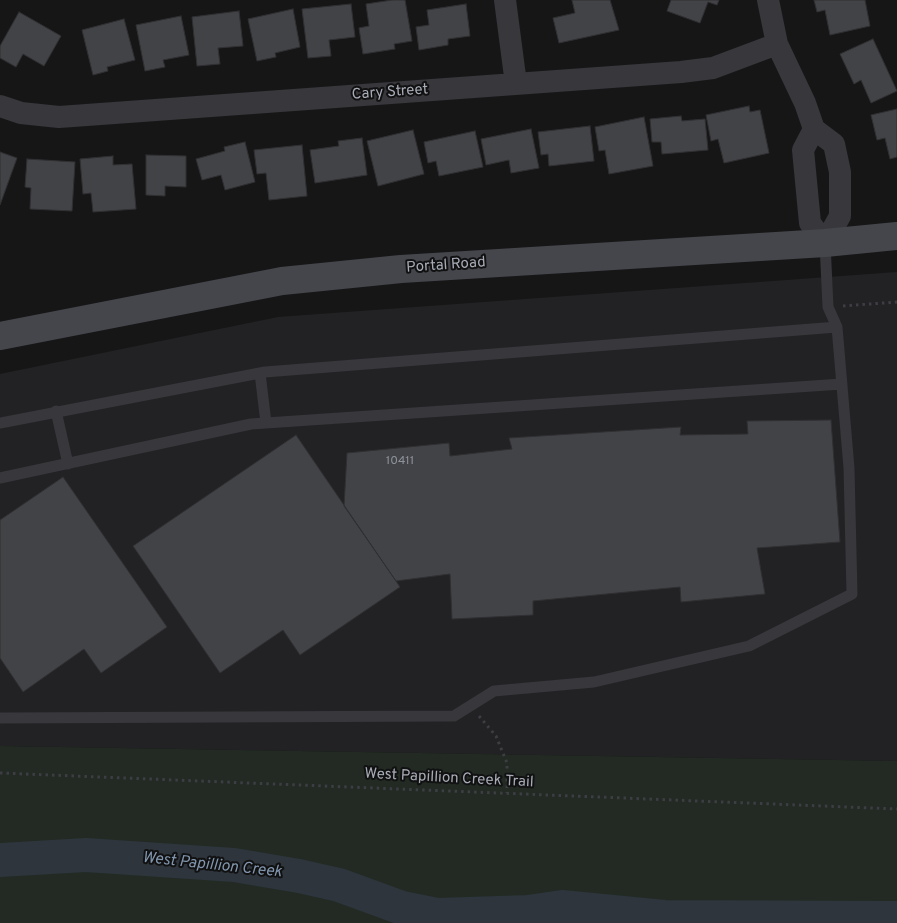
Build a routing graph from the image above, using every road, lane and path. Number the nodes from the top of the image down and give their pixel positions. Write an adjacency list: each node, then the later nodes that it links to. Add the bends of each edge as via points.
1 (505, 0): 4 (street)
2 (768, 0): 3 (street)
3 (777, 44): 4 (street, Cary Street, via 713,68); 6 (street)
4 (516, 84): 5 (street, Cary Street, via 59,117 21,113)
5 (0, 106)
6 (814, 128): 8 (street, via 803,150 810,223); 8 (street, via 834,144 840,172 840,216)
7 (897, 236): 8 (main road, Portal Road)
8 (825, 243): 10 (lane); 12 (main road, Portal Road, via 401,269 282,281)
9 (897, 302): 10 (path)
10 (828, 307): 11 (lane)
11 (837, 327): 13 (lane); 14 (lane)
12 (0, 336)
13 (260, 373): 15 (lane); 17 (lane)
14 (842, 384): 17 (lane); 20 (lane, via 849,468 852,594 749,646 594,682 494,691)
15 (56, 411): 16 (lane); 18 (lane)
16 (0, 423)
17 (266, 423): 18 (lane)
18 (68, 464): 19 (lane)
19 (0, 478)
20 (470, 706): 21 (lane, via 454,716); 23 (path, via 496,736 508,763)
21 (0, 718)
22 (0, 773): 23 (path, West Papillion Creek Trail)
23 (507, 794): 24 (path, West Papillion Creek Trail)
24 (897, 809)

